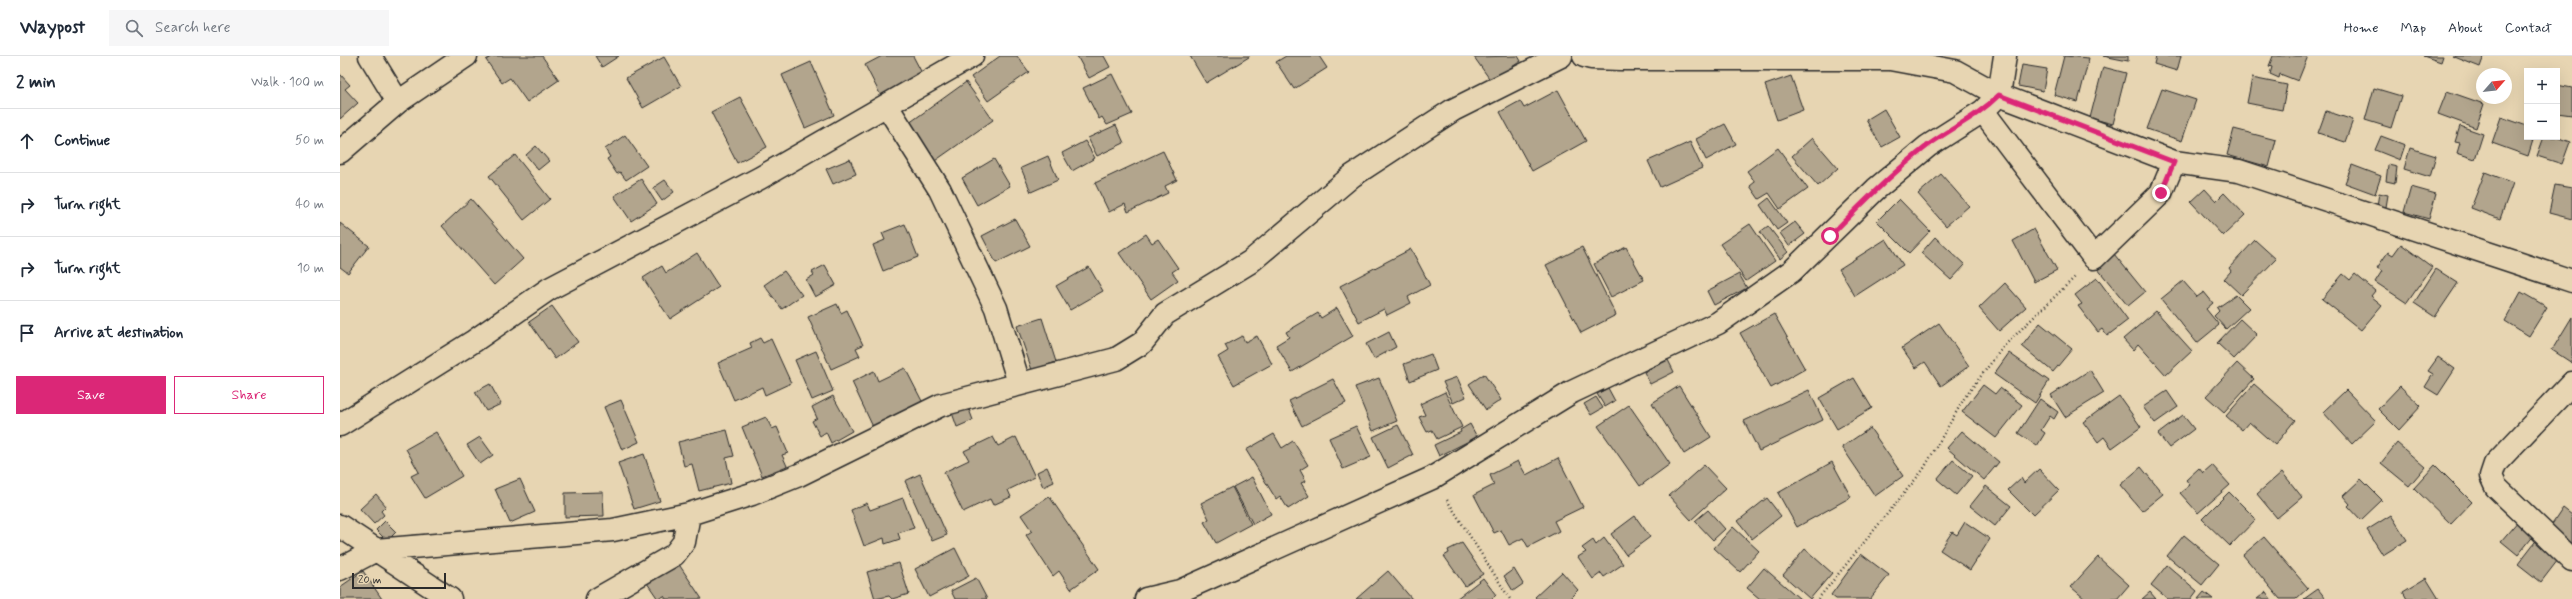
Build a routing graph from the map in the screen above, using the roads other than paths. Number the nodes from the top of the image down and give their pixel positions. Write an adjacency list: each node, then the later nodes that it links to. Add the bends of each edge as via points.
1 (370, 56): 8 (street)
2 (466, 56): 8 (street)
3 (972, 56): 9 (street)
4 (1560, 56): 14 (street, via 1453,110 1352,176 1250,262 1165,314 1142,344 1116,359)
5 (1584, 56): 7 (street, via 1613,59 1890,59 1955,71)
6 (2005, 56): 7 (street)
7 (1999, 95): 10 (street); 12 (street)
8 (398, 102): 11 (street)
9 (887, 106): 14 (street, via 940,190 996,308); 16 (street, via 760,178 549,289 474,341)
10 (1983, 111): 12 (street, via 2094,258 2161,193); 24 (street, via 1928,146 1876,189 1792,271 1718,323 1572,392 1432,478 1180,591)
11 (340, 152)
12 (2174, 162): 13 (street, via 2239,171)
13 (2572, 281)
14 (1019, 383): 17 (street, via 941,405 798,475 752,494)
15 (2572, 383): 20 (street, via 2495,464 2491,476 2496,487)
16 (340, 425)
17 (689, 514): 19 (street, via 613,530); 23 (street, via 684,542 674,555)
18 (340, 526): 19 (street)
19 (376, 550): 21 (street); 22 (street)
20 (2572, 560)
21 (340, 569)
22 (450, 599)
23 (597, 599)
24 (1146, 599)

